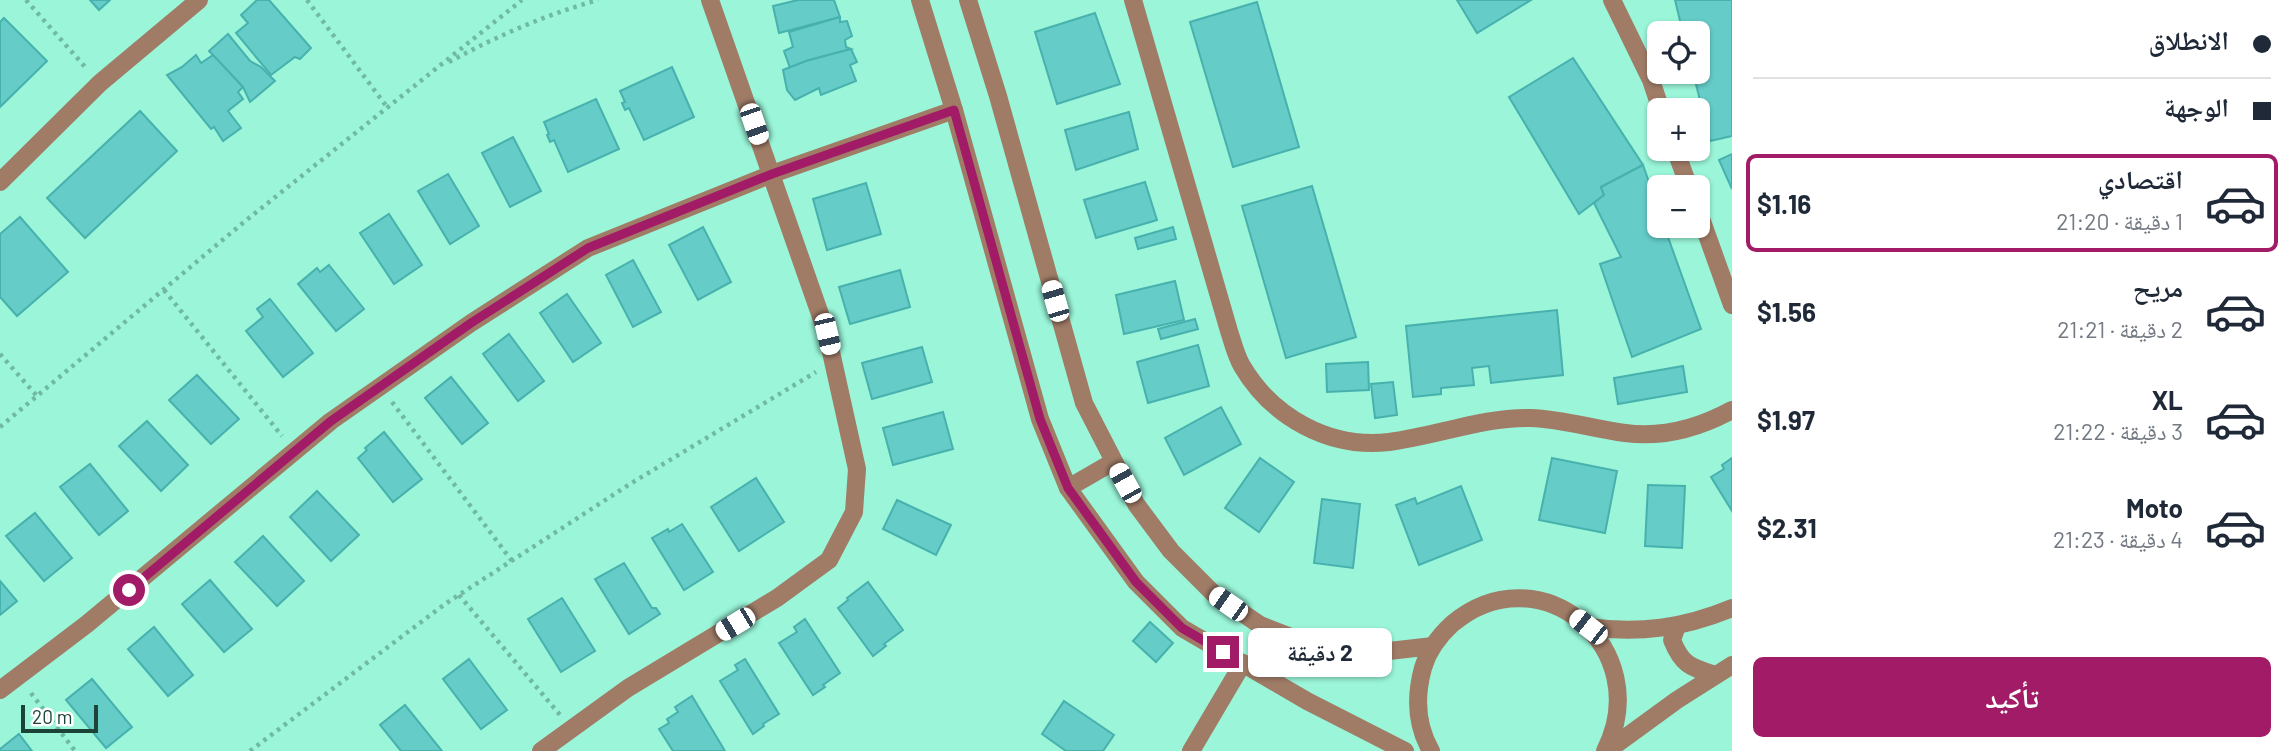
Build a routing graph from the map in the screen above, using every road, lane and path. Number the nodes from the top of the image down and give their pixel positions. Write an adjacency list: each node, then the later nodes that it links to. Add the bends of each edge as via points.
1 (26, 0): 12 (path)
2 (199, 0): 12 (street)
3 (307, 0): 14 (path)
4 (522, 0): 11 (path)
5 (598, 0): 11 (path, via 497,37)
6 (710, 0): 16 (street)
7 (920, 0): 15 (street)
8 (968, 0): 28 (street, via 1084,403)
9 (1133, 0): 25 (street, via 1228,331 1241,364 1261,393 1287,417 1319,433 1353,442 1388,442 1528,418 1578,422 1626,433 1662,433 1697,426)
10 (1612, 0): 13 (street)
11 (439, 67): 14 (path)
12 (100, 83): 17 (street)
13 (1657, 98)
14 (387, 107): 19 (path)
15 (954, 110): 16 (street); 29 (street, via 1040,419)
16 (772, 174): 22 (street); 23 (street, via 588,248)
17 (0, 182)
18 (1708, 238): 20 (street)
19 (164, 290): 24 (path); 27 (path)
20 (1732, 305)
21 (0, 354): 24 (path)
22 (833, 362): 30 (path, via 629,484); 41 (street, via 857,469 853,512 828,559 777,598 628,688)
23 (381, 386): 27 (street); 30 (path)
24 (37, 396): 26 (path)
25 (1732, 410)
26 (0, 427)
27 (294, 452): 39 (street)
28 (1113, 462): 29 (street); 35 (street, via 1136,504 1171,551 1213,593 1260,625 1301,641 1345,650)
29 (1068, 488): 36 (street, via 1136,582 1182,628)
30 (512, 561): 31 (path)
31 (459, 595): 41 (path); 43 (path)
32 (1732, 608): 33 (street)
33 (1677, 626): 34 (street, via 1638,631); 38 (street, via 1672,640 1683,662)
34 (1588, 627): 35 (street, via 1573,615 1536,600 1497,601 1453,624); 48 (street, via 1611,659 1617,678 1618,717)
35 (1433, 646): 47 (street, via 1424,663 1417,702)
36 (1243, 663): 45 (street); 46 (street)
37 (1732, 665): 38 (street)
38 (1715, 675): 48 (street)
39 (18, 676): 40 (street); 42 (path)
40 (0, 690)
41 (572, 729): 44 (street)
42 (75, 751)
43 (250, 751)
44 (541, 751)
45 (1191, 751)
46 (1405, 751)
47 (1431, 751)
48 (1606, 751)

